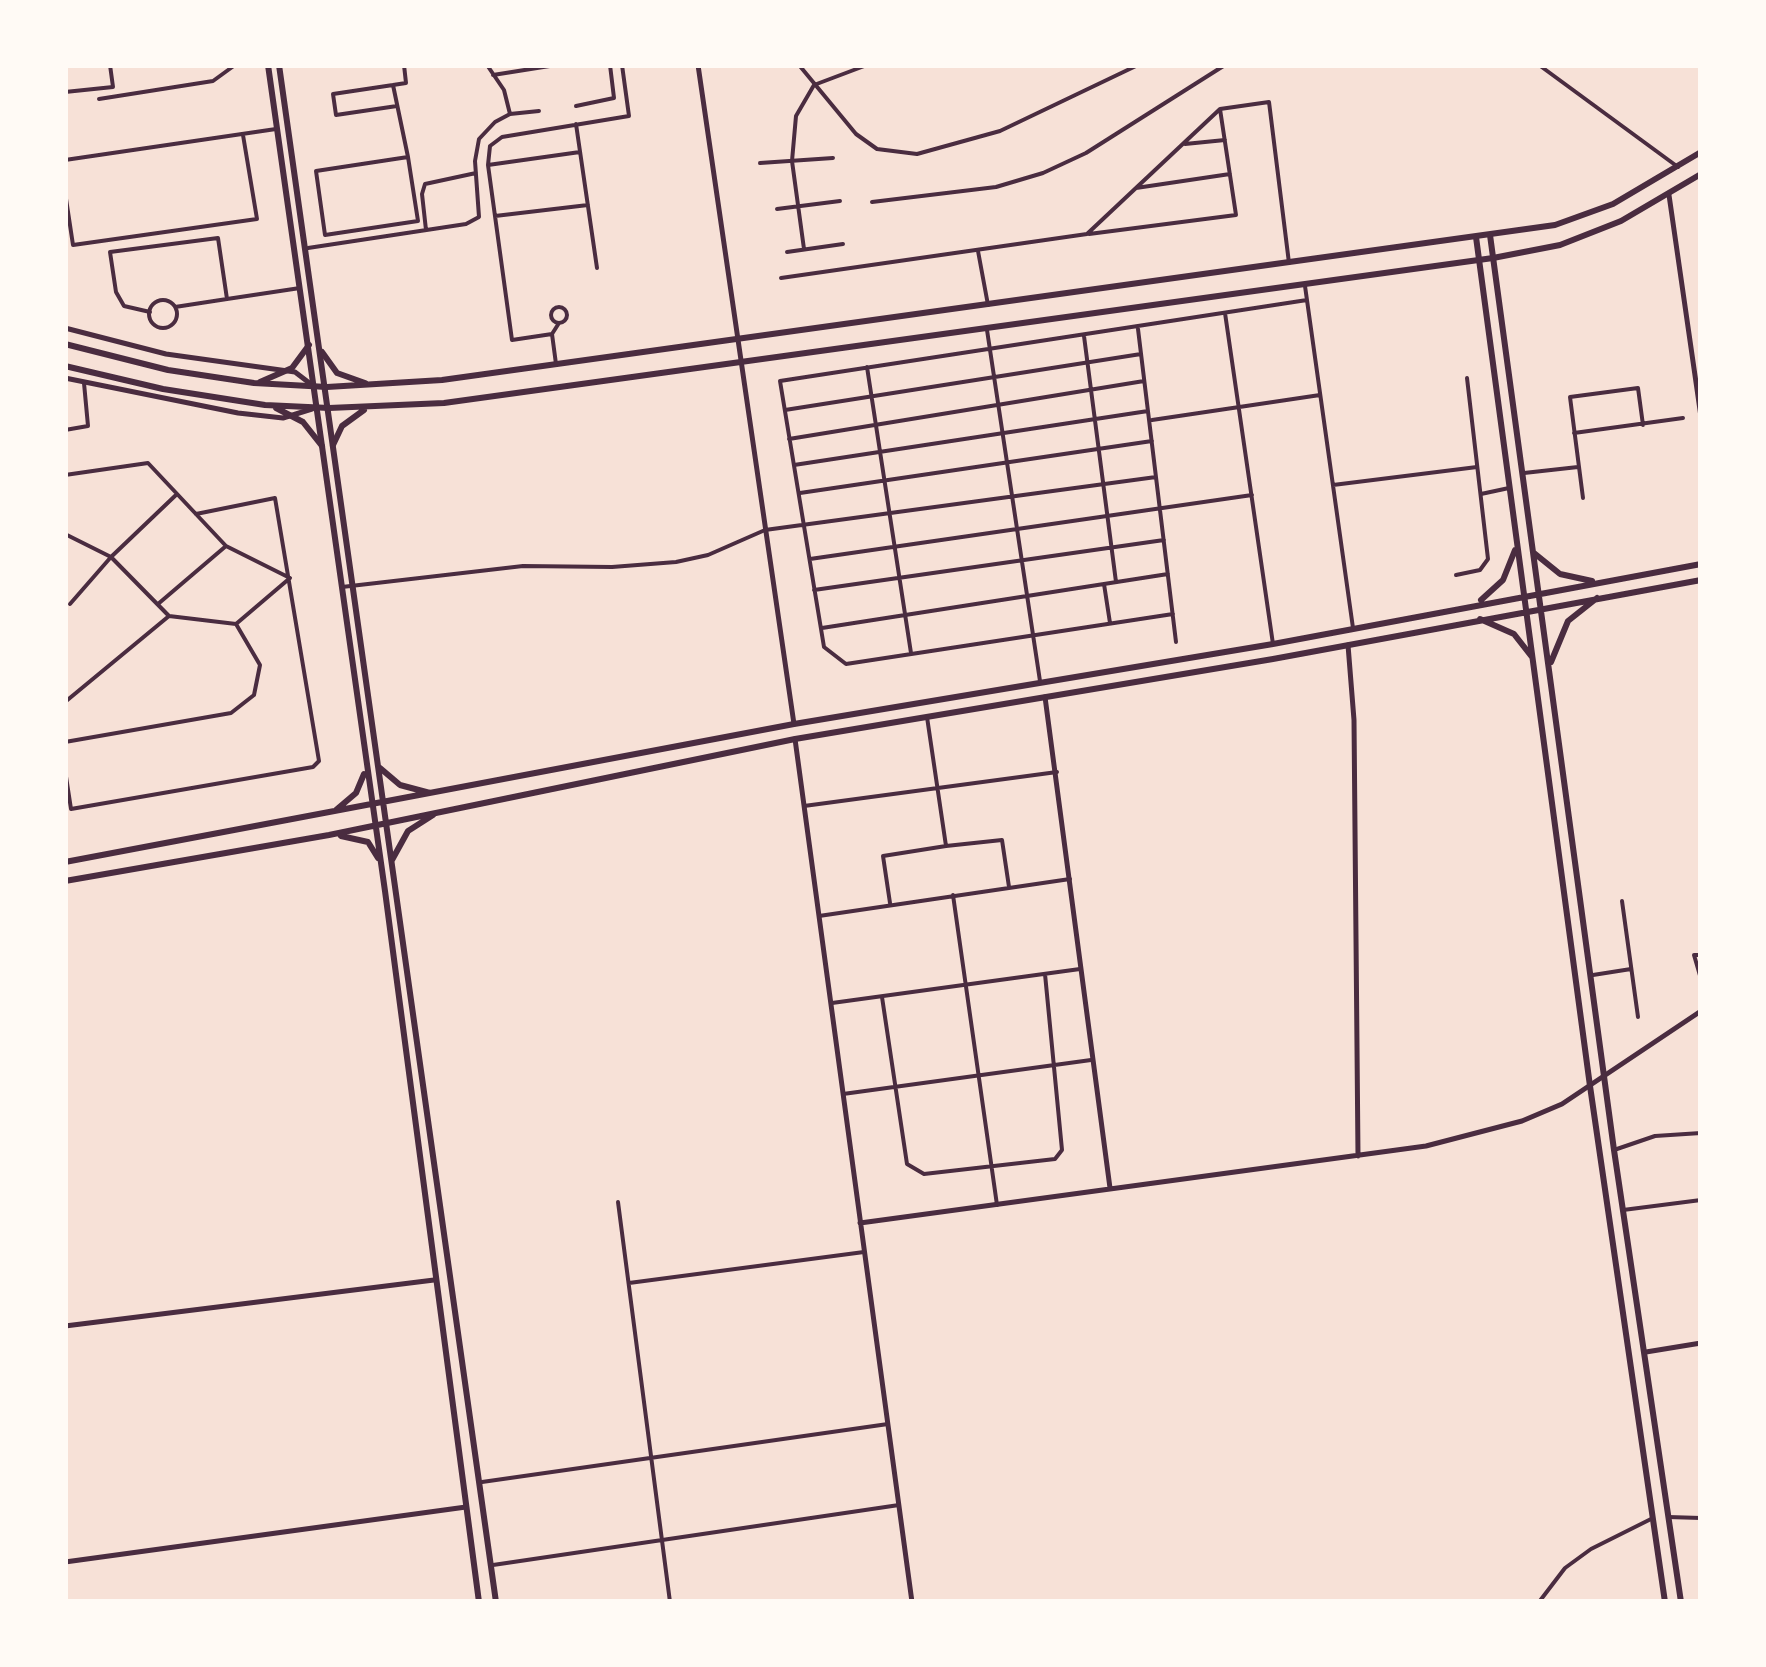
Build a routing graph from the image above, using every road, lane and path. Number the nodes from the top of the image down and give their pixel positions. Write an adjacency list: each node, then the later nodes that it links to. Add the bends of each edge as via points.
1 (110, 65): 19 (street, via 113,87)
2 (235, 65): 20 (street, via 213,82)
3 (268, 65): 27 (main road)
4 (279, 65): 57 (main road)
5 (404, 65): 17 (street, via 406,83)
6 (488, 65): 16 (street)
7 (556, 65): 16 (street)
8 (610, 65): 22 (street, via 611,101)
9 (622, 65): 26 (street, via 629,116)
10 (698, 65): 80 (street)
11 (799, 65): 18 (street)
12 (867, 65): 18 (street)
13 (1138, 65): 18 (street, via 1000,132 917,154 868,142)
14 (1225, 65): 47 (street, via 1044,173 996,187)
15 (1539, 65): 39 (street)
16 (493, 74): 25 (street)
17 (393, 85): 21 (street); 21 (street, via 334,94 336,115)
18 (814, 85): 36 (street, via 796,116)
19 (65, 92)
20 (99, 98)
21 (397, 106): 33 (street)
22 (576, 106)
23 (1220, 109): 29 (street); 30 (street); 63 (street, via 1269,102)
24 (539, 110): 25 (street)
25 (510, 114): 40 (street, via 479,139)
26 (576, 124): 31 (street); 38 (street, via 502,136 490,146)
27 (276, 129): 28 (street); 67 (main road)
28 (243, 135): 35 (street); 44 (street, via 257,219 73,245)
29 (1225, 140): 30 (street); 41 (street)
30 (1181, 144): 43 (street)
31 (580, 152): 38 (street); 48 (street)
32 (1701, 152): 39 (main road)
33 (408, 157): 33 (street, via 316,172 325,235 418,221)
34 (832, 158): 36 (street)
35 (65, 160)
36 (792, 161): 37 (street); 49 (street)
37 (760, 163)
38 (488, 164): 51 (street)
39 (1678, 167): 54 (main road, via 1613,204 1556,225)
40 (476, 174): 52 (street, via 479,217); 52 (street, via 425,184)
41 (1230, 174): 43 (street); 53 (street, via 1236,215)
42 (1701, 174): 45 (main road)
43 (1132, 188): 53 (street)
44 (65, 192)
45 (1669, 195): 61 (main road, via 1560,245); 113 (street)
46 (840, 201): 49 (street)
47 (872, 202)
48 (588, 204): 51 (street); 64 (street)
49 (798, 206): 50 (street); 58 (street)
50 (777, 209)
51 (495, 216): 78 (street, via 512,340)
52 (426, 230): 57 (street)
53 (1087, 234): 59 (street)
54 (1490, 234): 55 (main road); 61 (main road)
55 (1476, 237): 62 (main road); 63 (main road)
56 (843, 244): 58 (street)
57 (307, 248): 84 (main road)
58 (804, 249): 60 (street)
59 (978, 250): 65 (street); 70 (street)
60 (787, 252)
61 (1493, 258): 62 (main road); 132 (main road)
62 (1478, 259): 66 (main road); 138 (main road)
63 (1288, 263): 70 (main road)
64 (597, 268)
65 (781, 278)
66 (1304, 282): 69 (street); 75 (main road)
67 (300, 288): 68 (street); 82 (main road)
68 (227, 299): 71 (street); 72 (street, via 218,238 110,252 124,306)
69 (1307, 300): 73 (street); 102 (street)
70 (988, 305): 80 (main road)
71 (175, 307): 72 (street, via 159,301); 72 (street, via 176,320 166,328 154,324)
72 (150, 312)
73 (1225, 313): 77 (street); 109 (street)
74 (559, 323): 78 (street)
75 (987, 326): 83 (street); 88 (main road)
76 (65, 328): 91 (street, via 166,354)
77 (1138, 328): 79 (street); 85 (street)
78 (552, 334): 87 (street)
79 (1084, 336): 83 (street); 86 (street)
80 (737, 340): 87 (main road); 88 (street)
81 (65, 344): 97 (main road)
82 (309, 345): 91 (main road); 99 (main road)
83 (989, 350): 90 (street); 93 (street)
84 (322, 352): 98 (main road, via 337,373); 100 (main road)
85 (1141, 354): 86 (street); 95 (street)
86 (1088, 362): 93 (street); 101 (street)
87 (556, 364): 98 (main road)
88 (740, 365): 106 (main road); 150 (street)
89 (65, 366): 104 (main road)
90 (868, 367): 103 (street); 110 (street, via 780,381)
91 (288, 370): 97 (main road); 99 (street)
92 (65, 378): 96 (street)
93 (993, 378): 103 (street); 105 (street)
94 (1467, 378): 130 (street)
95 (1144, 381): 101 (street); 111 (street)
96 (84, 383): 112 (street, via 238,413); 119 (street, via 88,426)
97 (254, 383): 99 (main road)
98 (376, 385): 100 (main road)
99 (314, 386): 100 (main road); 107 (main road)
100 (327, 387): 108 (main road)
101 (1091, 390): 105 (street); 115 (street)
102 (1320, 395): 109 (street); 137 (street)
103 (872, 397): 110 (street); 118 (street)
104 (265, 405): 107 (main road); 112 (main road)
105 (997, 405): 118 (street); 121 (street)
106 (377, 406): 108 (main road); 124 (main road, via 352,416)
107 (316, 408): 108 (main road); 112 (street); 125 (main road)
108 (329, 408): 124 (main road)
109 (1239, 408): 116 (street); 143 (street)
110 (785, 410): 122 (street)
111 (1148, 411): 115 (street); 116 (street)
112 (293, 416): 125 (main road)
113 (1701, 417)
114 (1684, 418): 117 (street)
115 (1095, 419): 121 (street); 126 (street)
116 (1150, 420): 123 (street)
117 (1644, 424): 120 (street); 120 (street, via 1638,388 1570,397)
118 (876, 425): 122 (street); 127 (street)
119 (65, 430)
120 (1574, 433): 131 (street)
121 (1001, 434): 127 (street); 128 (street)
122 (789, 439): 129 (street)
123 (1152, 441): 126 (street); 134 (street)
124 (333, 445): 171 (main road)
125 (322, 446): 172 (main road)
126 (1099, 449): 128 (street); 136 (street)
127 (880, 452): 129 (street); 135 (street)
128 (1006, 463): 135 (street); 141 (street)
129 (794, 465): 139 (street)
130 (1477, 467): 137 (street); 142 (street)
131 (1578, 467): 132 (street); 144 (street)
132 (1524, 473): 158 (main road)
133 (65, 475): 140 (street, via 148,463)
134 (1156, 477): 136 (street); 145 (street)
135 (885, 480): 139 (street); 146 (street)
136 (1103, 482): 141 (street); 148 (street)
137 (1333, 485): 191 (street)
138 (1509, 488): 142 (street); 153 (main road)
139 (798, 493): 149 (street)
140 (177, 494): 147 (street); 159 (street)
141 (1010, 494): 146 (street); 151 (street)
142 (1481, 494): 164 (street, via 1488,558 1480,570)
143 (1252, 495): 145 (street); 195 (street)
144 (1583, 498)
145 (1160, 510): 148 (street); 154 (street)
146 (890, 512): 149 (street); 156 (street)
147 (196, 514): 155 (street); 165 (street, via 275,498)
148 (1108, 518): 151 (street); 157 (street)
149 (804, 524): 150 (street); 160 (street)
150 (765, 530): 171 (street, via 676,562 524,566); 204 (street)
151 (1016, 530): 156 (street); 161 (street)
152 (65, 534): 159 (street)
153 (1516, 539): 176 (main road); 178 (main road, via 1503,580)
154 (1164, 540): 157 (street); 163 (street)
155 (226, 546): 165 (street); 180 (street)
156 (895, 547): 160 (street); 166 (street)
157 (1112, 548): 161 (street); 168 (street)
158 (1534, 553): 169 (main road, via 1560,574); 174 (main road)
159 (110, 557): 179 (street); 180 (street)
160 (810, 559): 173 (street)
161 (1020, 560): 166 (street); 177 (street)
162 (1701, 564): 169 (main road)
163 (1168, 574): 168 (street); 183 (street)
164 (1456, 574)
165 (290, 578): 189 (street); 209 (street, via 319,761 72,809)
166 (900, 578): 173 (street); 184 (street)
167 (1701, 580): 175 (main road)
168 (1116, 582): 170 (street)
169 (1598, 582): 174 (main road)
170 (1104, 584): 177 (street); 188 (street)
171 (352, 586): 172 (street); 207 (main road)
172 (339, 587): 208 (main road)
173 (814, 590): 190 (street)
174 (1538, 592): 176 (main road); 181 (main road)
175 (1606, 594): 181 (main road); 198 (main road, via 1568,621)
176 (1525, 595): 178 (main road); 182 (main road)
177 (1026, 596): 184 (street); 193 (street)
178 (1476, 603): 186 (main road)
179 (70, 604)
180 (158, 604): 185 (street)
181 (1540, 606): 182 (main road); 198 (main road)
182 (1528, 609): 187 (main road); 199 (main road)
183 (1173, 614): 188 (street); 194 (street)
184 (906, 615): 190 (street); 197 (street)
185 (169, 616): 189 (street); 202 (street)
186 (1403, 618): 191 (main road); 192 (main road)
187 (1474, 618): 192 (main road); 199 (main road, via 1514,634)
188 (1110, 623): 193 (street)
189 (236, 624): 206 (street, via 260,665 254,695 244,707)
190 (820, 628): 197 (street, via 824,647 846,664)
191 (1352, 628): 195 (main road)
192 (1406, 632): 196 (main road)
193 (1031, 635): 197 (street); 200 (street)
194 (1176, 642)
195 (1273, 644): 200 (main road)
196 (1348, 645): 201 (main road); 254 (street)
197 (912, 653)
198 (1550, 668): 238 (main road)
199 (1536, 669): 249 (main road)
200 (1040, 681): 204 (main road)
201 (1045, 697): 203 (main road); 211 (street)
202 (65, 702)
203 (927, 715): 205 (main road); 213 (street)
204 (794, 724): 210 (main road)
205 (794, 739): 212 (main road); 217 (street)
206 (65, 742)
207 (378, 766): 214 (main road, via 400,785); 215 (main road)
208 (366, 768): 216 (main road); 219 (main road, via 356,793)
209 (65, 770)
210 (567, 771): 212 (main road); 214 (main road)
211 (1058, 772): 213 (street); 227 (street)
212 (570, 783): 218 (main road)
213 (938, 788): 217 (street); 223 (street)
214 (436, 794): 215 (main road)
215 (384, 804): 216 (main road); 220 (main road)
216 (372, 806): 219 (main road); 221 (main road)
217 (804, 806): 233 (street)
218 (438, 812): 220 (main road); 224 (main road, via 408,831)
219 (326, 815): 225 (main road)
220 (386, 823): 221 (main road); 224 (main road)
221 (375, 825): 222 (main road); 226 (main road)
222 (329, 835): 226 (main road, via 368,842); 228 (main road)
223 (946, 846): 229 (street, via 1002,840); 232 (street, via 883,856)
224 (392, 861): 270 (main road)
225 (65, 862)
226 (381, 863): 263 (main road)
227 (1070, 879): 229 (street); 235 (street)
228 (65, 881)
229 (1009, 887): 230 (street)
230 (953, 895): 232 (street); 240 (street)
231 (1622, 900): 236 (street)
232 (890, 904): 233 (street)
233 (819, 916): 242 (street)
234 (1701, 955): 239 (street, via 1694,956)
235 (1080, 969): 237 (street); 245 (street)
236 (1631, 969): 238 (street); 244 (street)
237 (1046, 974): 240 (street); 246 (street)
238 (1594, 974): 248 (main road)
239 (1701, 979)
240 (966, 985): 241 (street); 247 (street)
241 (882, 997): 242 (street); 250 (street)
242 (830, 1003): 251 (street)
243 (1701, 1011): 248 (street)
244 (1638, 1017)
245 (1091, 1060): 246 (street); 256 (street)
246 (1055, 1065): 247 (street); 255 (street, via 1062,1150 1055,1160)
247 (979, 1076): 250 (street); 255 (street)
248 (1606, 1076): 249 (street); 253 (main road)
249 (1590, 1086): 254 (street, via 1522,1121); 274 (main road)
250 (896, 1087): 251 (street); 255 (street, via 907,1164 924,1174)
251 (843, 1094): 261 (street)
252 (1701, 1133): 253 (street, via 1655,1136)
253 (1614, 1150): 260 (main road)
254 (1358, 1156): 256 (street)
255 (992, 1164): 259 (street)
256 (1110, 1188): 259 (street)
257 (1701, 1200): 260 (street)
258 (618, 1202): 264 (street)
259 (997, 1205): 261 (street)
260 (1624, 1210): 267 (main road)
261 (860, 1222): 262 (street)
262 (864, 1252): 264 (street); 268 (street)
263 (434, 1280): 265 (street); 272 (main road)
264 (628, 1283): 269 (street)
265 (65, 1326)
266 (1701, 1344): 267 (street)
267 (1646, 1352): 273 (main road)
268 (888, 1424): 269 (street); 271 (street)
269 (651, 1454): 270 (street); 276 (street)
270 (480, 1482): 278 (main road)
271 (899, 1505): 276 (street); 282 (street)
272 (466, 1506): 277 (street); 279 (main road)
273 (1668, 1517): 275 (street); 285 (main road)
274 (1653, 1518): 283 (street, via 1578,1558); 284 (main road)
275 (1701, 1518)
276 (662, 1538): 278 (street); 281 (street)
277 (65, 1562)
278 (491, 1565): 280 (main road)
279 (480, 1602)
280 (496, 1602)
281 (670, 1602)
282 (912, 1602)
283 (1539, 1602)
284 (1665, 1602)
285 (1682, 1602)

